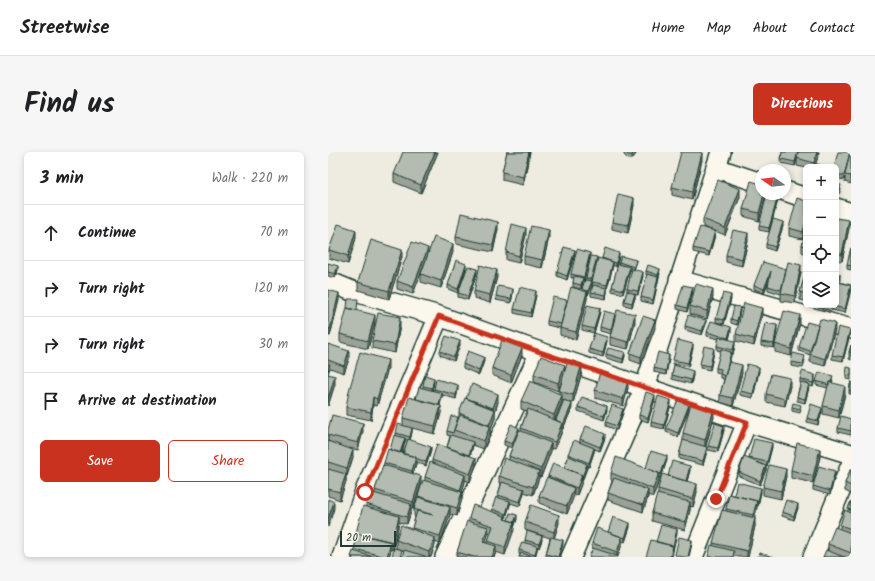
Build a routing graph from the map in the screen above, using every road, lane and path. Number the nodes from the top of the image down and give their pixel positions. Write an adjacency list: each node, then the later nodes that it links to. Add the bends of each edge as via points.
1 (719, 160): 2 (street); 7 (street)
2 (755, 180)
3 (791, 193): 4 (street)
4 (803, 197)
5 (839, 209): 6 (street)
6 (851, 213)
7 (679, 280): 10 (street); 12 (street)
8 (328, 281): 9 (street, via 352,291)
9 (439, 316): 11 (street); 16 (street, via 365,492)
10 (851, 329)
11 (540, 352): 12 (street); 17 (street)
12 (645, 387): 13 (street); 18 (street)
13 (747, 422): 14 (street); 19 (street)
14 (851, 454)
15 (851, 465): 20 (street)
16 (342, 557)
17 (445, 557)
18 (571, 557)
19 (693, 557)
20 (813, 557)

